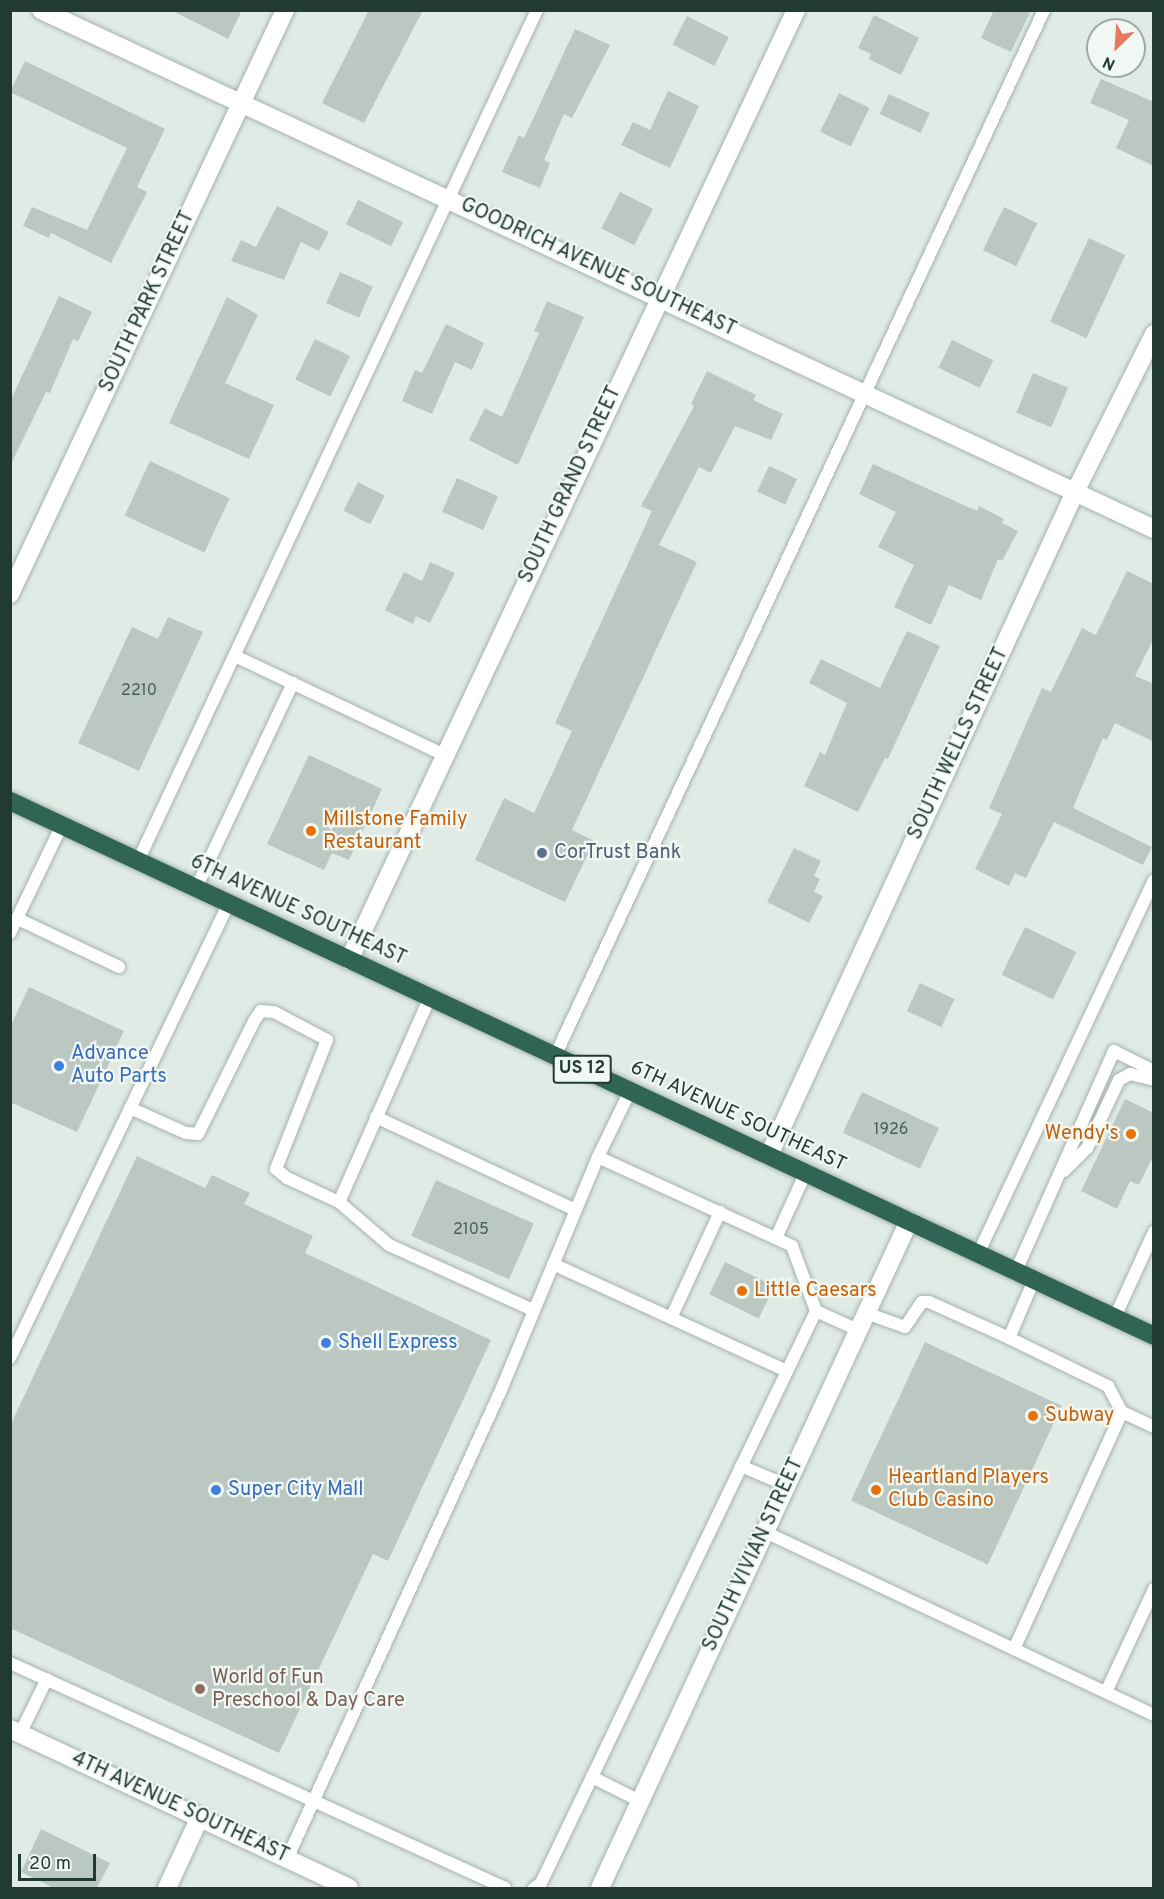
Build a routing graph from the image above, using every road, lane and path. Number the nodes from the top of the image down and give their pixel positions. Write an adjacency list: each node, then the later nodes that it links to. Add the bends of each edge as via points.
1 (41, 10): 6 (street, GOODRICH AVENUE SOUTHEAST)
2 (285, 10): 6 (street, SOUTH PARK STREET)
3 (537, 10): 7 (lane)
4 (796, 10): 8 (street, SOUTH GRAND STREET)
5 (1044, 10): 10 (lane)
6 (242, 102): 7 (street, GOODRICH AVENUE SOUTHEAST); 13 (street, SOUTH PARK STREET)
7 (449, 198): 8 (street, GOODRICH AVENUE SOUTHEAST); 14 (lane)
8 (660, 297): 10 (street, GOODRICH AVENUE SOUTHEAST); 16 (street, SOUTH GRAND STREET)
9 (1154, 334): 11 (street, SOUTH WELLS STREET)
10 (865, 394): 11 (street, GOODRICH AVENUE SOUTHEAST); 28 (lane)
11 (1075, 492): 12 (street, GOODRICH AVENUE SOUTHEAST); 34 (street, SOUTH WELLS STREET)
12 (1154, 529)
13 (10, 594)
14 (235, 656): 15 (lane); 19 (lane)
15 (293, 683): 16 (lane); 21 (lane)
16 (444, 755): 25 (street, SOUTH GRAND STREET)
17 (10, 801): 18 (highway, 6TH AVENUE SOUTHEAST / US 12)
18 (62, 825): 19 (highway, 6TH AVENUE SOUTHEAST / US 12); 23 (lane)
19 (138, 861): 21 (highway, 6TH AVENUE SOUTHEAST / US 12)
20 (1154, 880): 44 (lane)
21 (196, 888): 22 (highway, 6TH AVENUE SOUTHEAST / US 12)
22 (229, 903): 25 (highway, 6TH AVENUE SOUTHEAST / US 12); 32 (lane)
23 (18, 918): 24 (lane); 26 (lane)
24 (10, 933)
25 (349, 960): 27 (highway, 6TH AVENUE SOUTHEAST / US 12)
26 (119, 967)
27 (430, 997): 28 (highway, 6TH AVENUE SOUTHEAST / US 12); 33 (lane)
28 (555, 1056): 31 (highway, 6TH AVENUE SOUTHEAST / US 12)
29 (1154, 1071): 37 (lane, via 1114,1051)
30 (1154, 1080): 37 (lane, via 1130,1074 1119,1080 1087,1148)
31 (630, 1091): 34 (highway, 6TH AVENUE SOUTHEAST / US 12); 35 (lane)
32 (130, 1108): 38 (lane, via 186,1133 198,1134 261,1011 283,1016 327,1040 276,1168 287,1178); 56 (lane)
33 (376, 1117): 38 (lane); 39 (lane)
34 (769, 1155): 36 (highway, 6TH AVENUE SOUTHEAST / US 12)
35 (598, 1157): 39 (lane); 40 (lane)
36 (806, 1173): 41 (highway, 6TH AVENUE SOUTHEAST / US 12); 43 (lane)
37 (1058, 1178): 46 (lane)
38 (339, 1202): 48 (lane, via 389,1245)
39 (575, 1210): 45 (lane)
40 (720, 1212): 43 (lane); 52 (lane)
41 (909, 1221): 44 (highway, 6TH AVENUE SOUTHEAST / US 12); 50 (street, SOUTH VIVIAN STREET)
42 (1154, 1232): 51 (lane)
43 (776, 1238): 49 (lane, via 792,1246)
44 (978, 1254): 46 (highway, 6TH AVENUE SOUTHEAST / US 12)
45 (553, 1264): 48 (lane); 52 (lane)
46 (1016, 1272): 47 (highway, 6TH AVENUE SOUTHEAST / US 12)
47 (1034, 1280): 51 (highway, 6TH AVENUE SOUTHEAST / US 12); 55 (lane)
48 (533, 1310): 71 (lane, via 501,1390)
49 (816, 1311): 53 (lane); 57 (lane)
50 (866, 1313): 53 (street, SOUTH VIVIAN STREET); 55 (lane, via 905,1327 922,1302 929,1302)
51 (1115, 1317): 54 (highway, 6TH AVENUE SOUTHEAST / US 12)
52 (671, 1318): 57 (lane)
53 (858, 1330): 61 (street, SOUTH VIVIAN STREET)
54 (1154, 1336)
55 (1009, 1338): 58 (lane, via 1108,1386)
56 (10, 1358)
57 (787, 1371): 60 (lane)
58 (1122, 1412): 59 (lane); 64 (lane)
59 (1154, 1427)
60 (741, 1466): 61 (lane); 70 (lane)
61 (786, 1485): 62 (street, SOUTH VIVIAN STREET)
62 (765, 1532): 64 (lane); 72 (street, SOUTH VIVIAN STREET)
63 (1154, 1589): 67 (lane)
64 (1014, 1649): 67 (lane)
65 (10, 1663): 66 (lane)
66 (47, 1679): 69 (lane); 71 (lane)
67 (1106, 1692): 68 (lane)
68 (1154, 1715)
69 (15, 1731): 73 (street, 4TH AVENUE SOUTHEAST)
70 (592, 1777): 72 (lane); 78 (lane, via 541,1883)
71 (315, 1800): 74 (lane); 77 (lane)
72 (640, 1801): 79 (street, SOUTH VIVIAN STREET)
73 (200, 1817): 74 (street, 4TH AVENUE SOUTHEAST); 75 (street)
74 (287, 1859): 76 (street, 4TH AVENUE SOUTHEAST)
75 (167, 1888)
76 (349, 1888)
77 (505, 1888)
78 (534, 1888)
79 (600, 1888)

